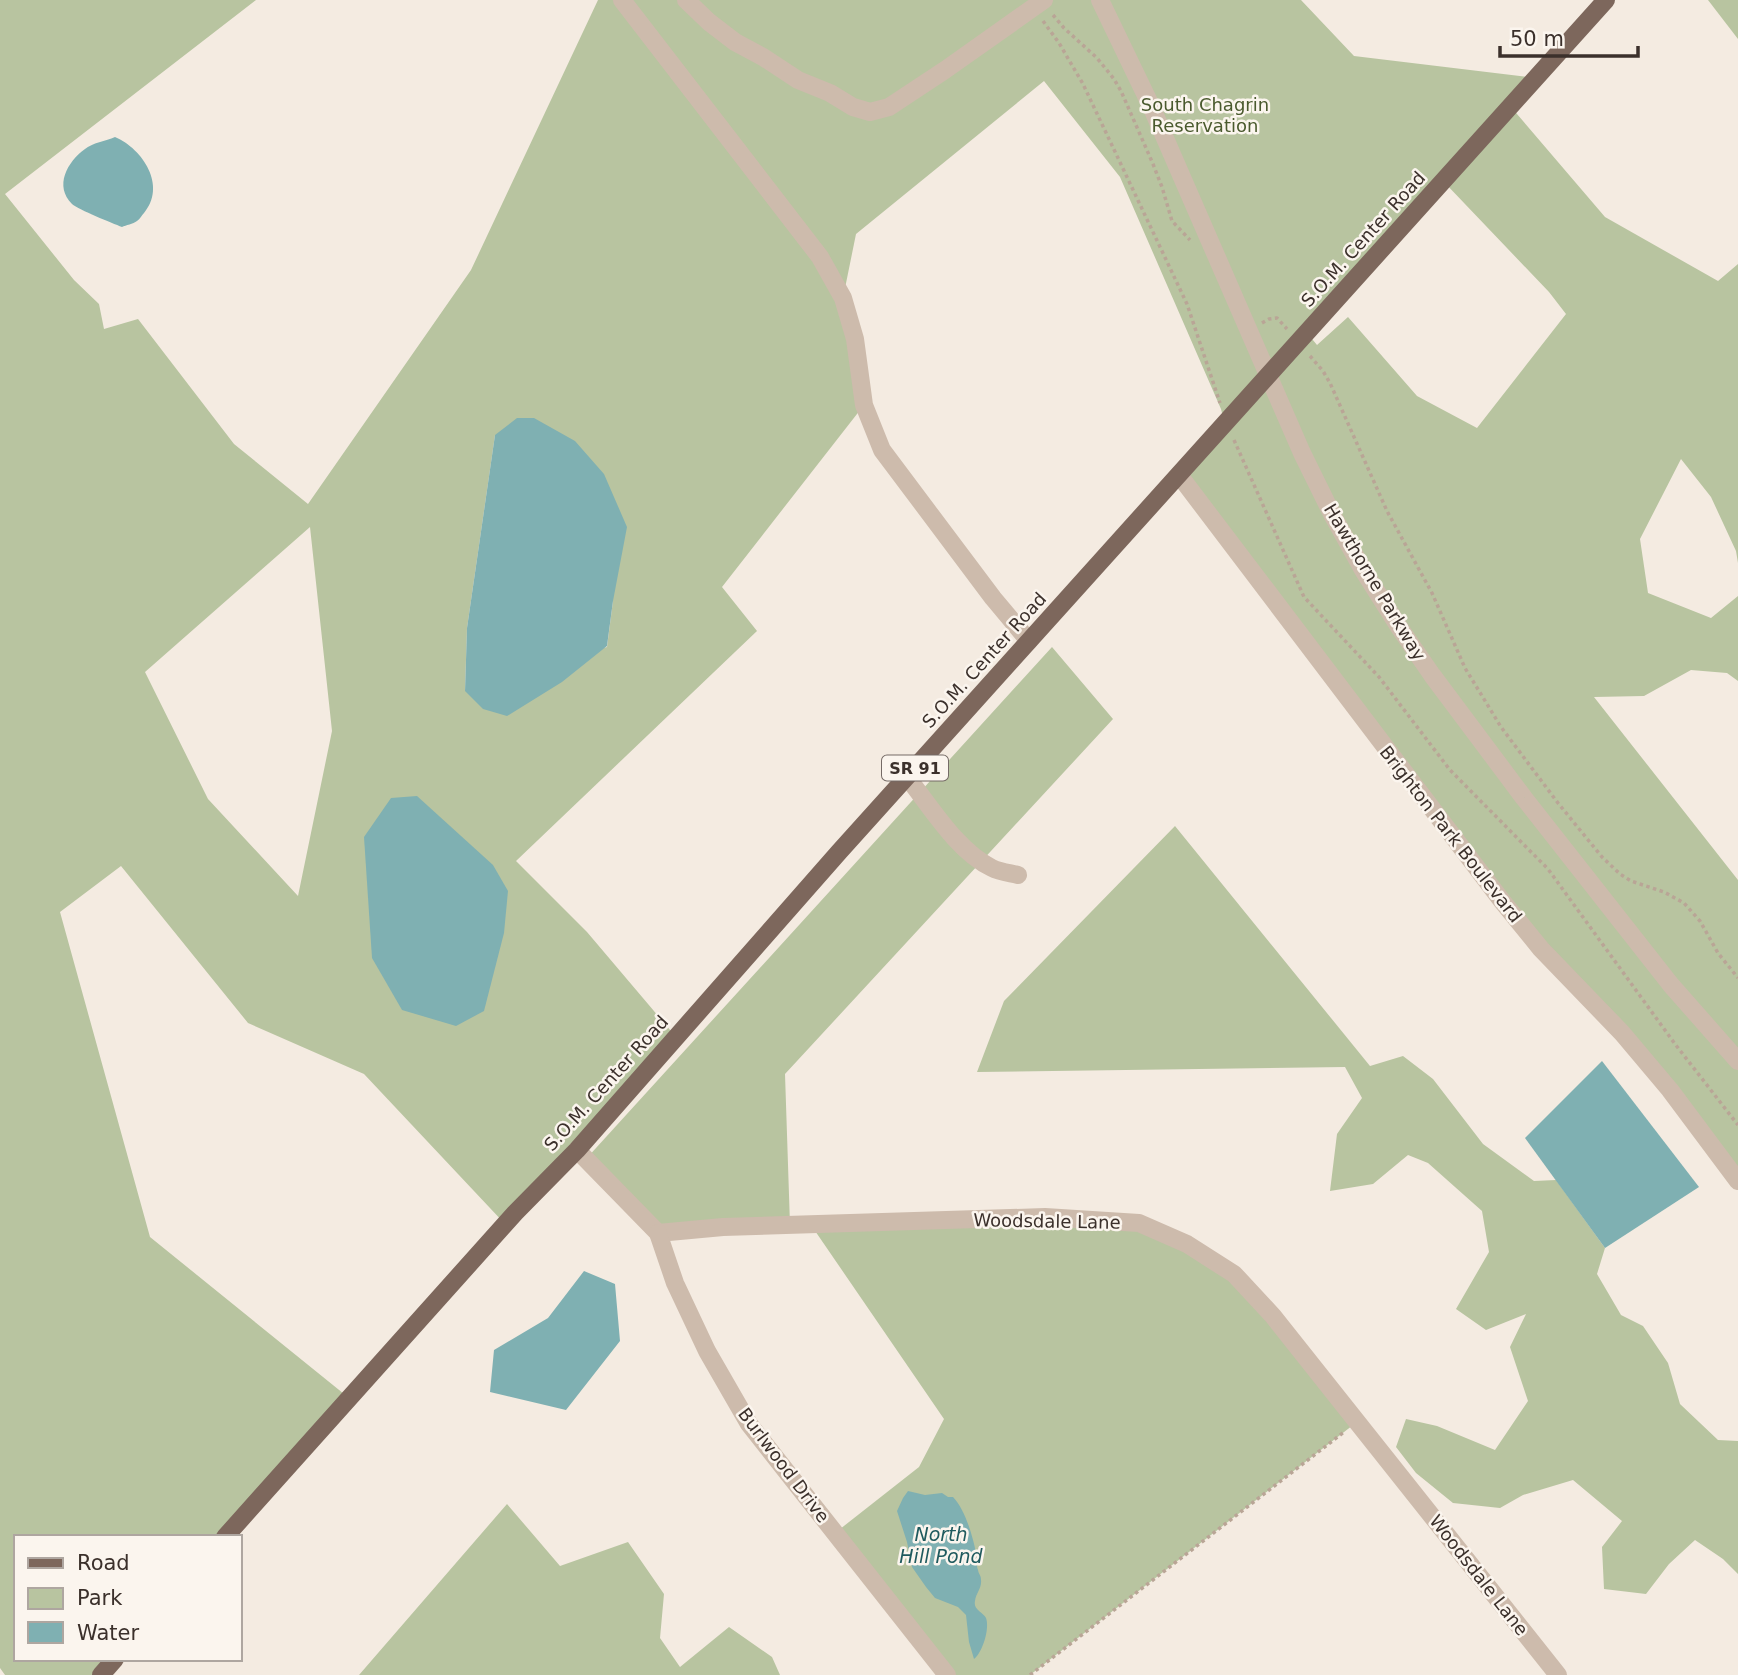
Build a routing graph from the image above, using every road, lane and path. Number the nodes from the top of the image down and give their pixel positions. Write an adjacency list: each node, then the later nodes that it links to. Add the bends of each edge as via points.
1 (622, 0): 12 (street, via 820,257 843,298 855,339 864,405 881,450)
2 (686, 0): 5 (street, via 735,43 798,80 870,112 889,107)
3 (1100, 0): 10 (street, Hawthorne Parkway)
4 (1606, 0): 10 (main road, S.O.M. Center Road / SR 91)
5 (1046, 3): 6 (path, via 1059,23 1114,79 1172,220)
6 (1195, 247)
7 (1265, 321): 8 (path, via 1277,318)
8 (1286, 328)
9 (1305, 351): 15 (path, via 1330,383 1465,668 1501,727 1602,857 1631,881 1684,903)
10 (1268, 376): 11 (main road, S.O.M. Center Road / SR 91); 16 (street, Hawthorne Parkway, via 1333,516 1419,656 1612,912)
11 (1179, 475): 12 (main road, S.O.M. Center Road / SR 91); 18 (street, Brighton Park Boulevard, via 1502,901 1541,949 1622,1032)
12 (1029, 641): 13 (main road, S.O.M. Center Road / SR 91)
13 (907, 776): 14 (street, via 978,860); 17 (main road, S.O.M. Center Road / SR 91)
14 (1018, 875)
15 (1738, 978)
16 (1738, 1061)
17 (577, 1150): 19 (street); 21 (main road, S.O.M. Center Road / SR 91)
18 (1738, 1181)
19 (658, 1233): 20 (street, Woodsdale Lane, via 1045,1217 1139,1223 1187,1244 1234,1274); 24 (street, Burlwood Drive, via 707,1351 749,1424)
20 (1357, 1422): 25 (path); 26 (street, Woodsdale Lane)
21 (227, 1535)
22 (113, 1661): 23 (main road)
23 (101, 1675)
24 (947, 1675)
25 (1030, 1675)
26 (1558, 1675)

